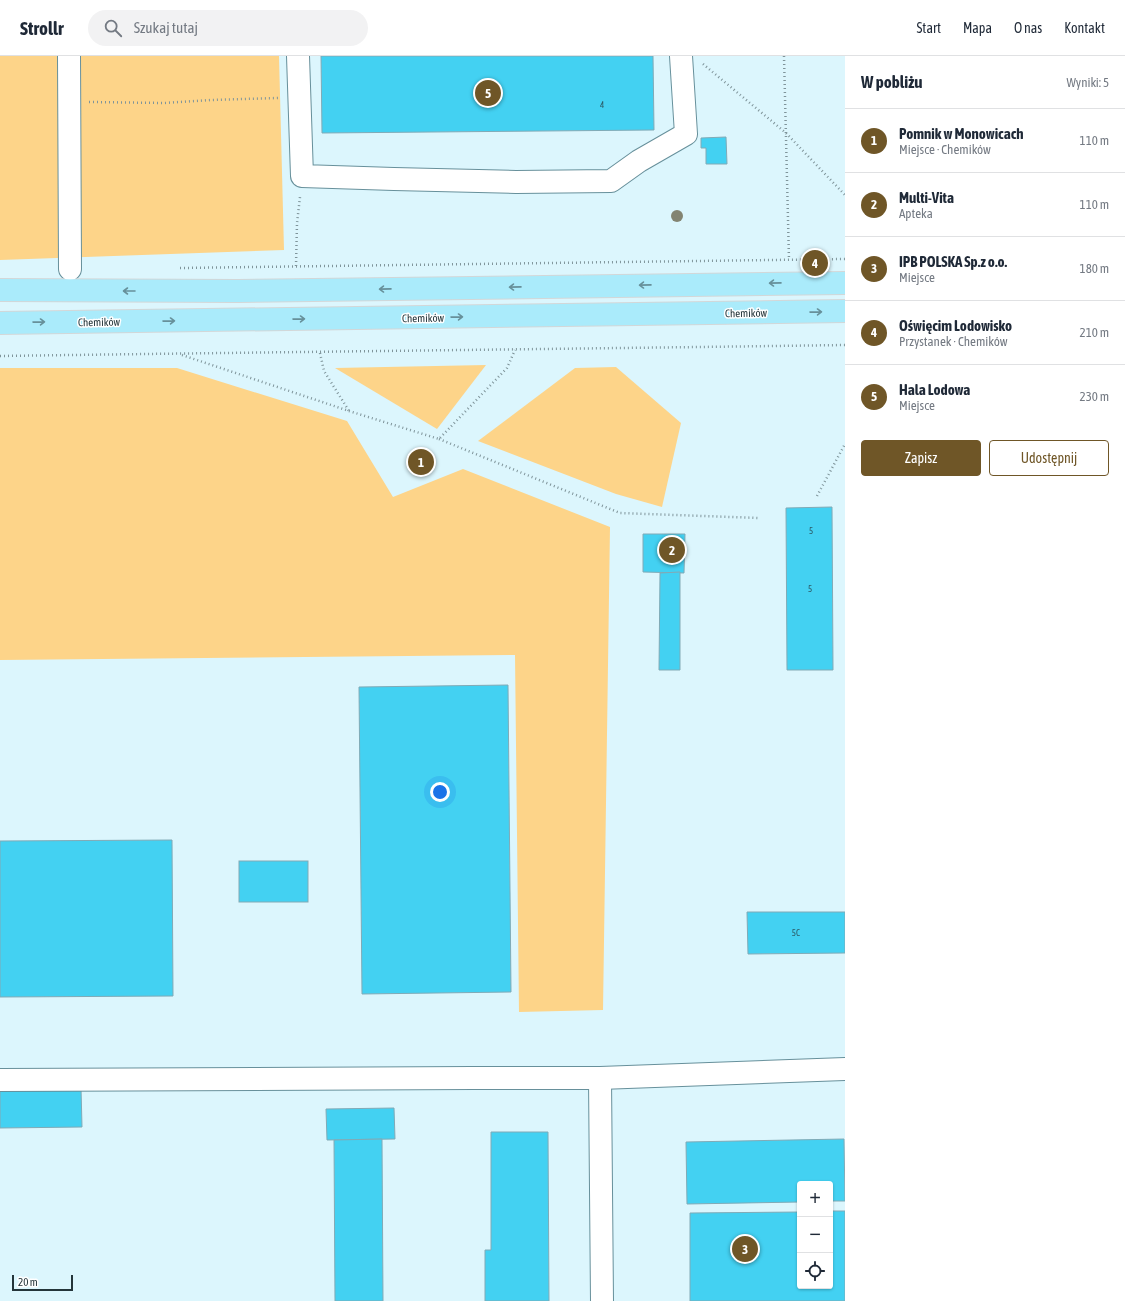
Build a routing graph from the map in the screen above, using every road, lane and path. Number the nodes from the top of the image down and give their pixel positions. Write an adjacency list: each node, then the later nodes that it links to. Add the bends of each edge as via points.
1 (69, 56): 6 (lane)
2 (298, 56): 5 (lane)
3 (784, 56): 7 (path)
4 (690, 58): 7 (path); 8 (lane, via 686,134 639,161 611,181 516,182)
5 (300, 98): 6 (path, via 164,103); 8 (lane)
6 (69, 101): 14 (lane)
7 (786, 133): 9 (path); 11 (path)
8 (302, 176): 12 (path)
9 (845, 195)
10 (845, 259): 11 (path)
11 (789, 260): 12 (path)
12 (296, 266): 13 (path)
13 (179, 268)
14 (70, 269)
15 (845, 283): 16 (main road, one-way to 16, via 238,291)
16 (0, 290)
17 (845, 311): 18 (main road, Chemików, one-way to 17)
18 (0, 323)
19 (845, 345): 20 (path)
20 (515, 350): 21 (path); 25 (path, via 507,368)
21 (320, 353): 22 (path); 24 (path, via 324,371)
22 (179, 354): 23 (path); 24 (path)
23 (0, 356)
24 (349, 411): 25 (path)
25 (439, 439): 28 (path, via 620,513)
26 (845, 444): 27 (path)
27 (817, 496)
28 (759, 518)
29 (845, 1070): 30 (lane)
30 (600, 1078): 31 (lane); 32 (lane)
31 (0, 1080)
32 (602, 1301)

